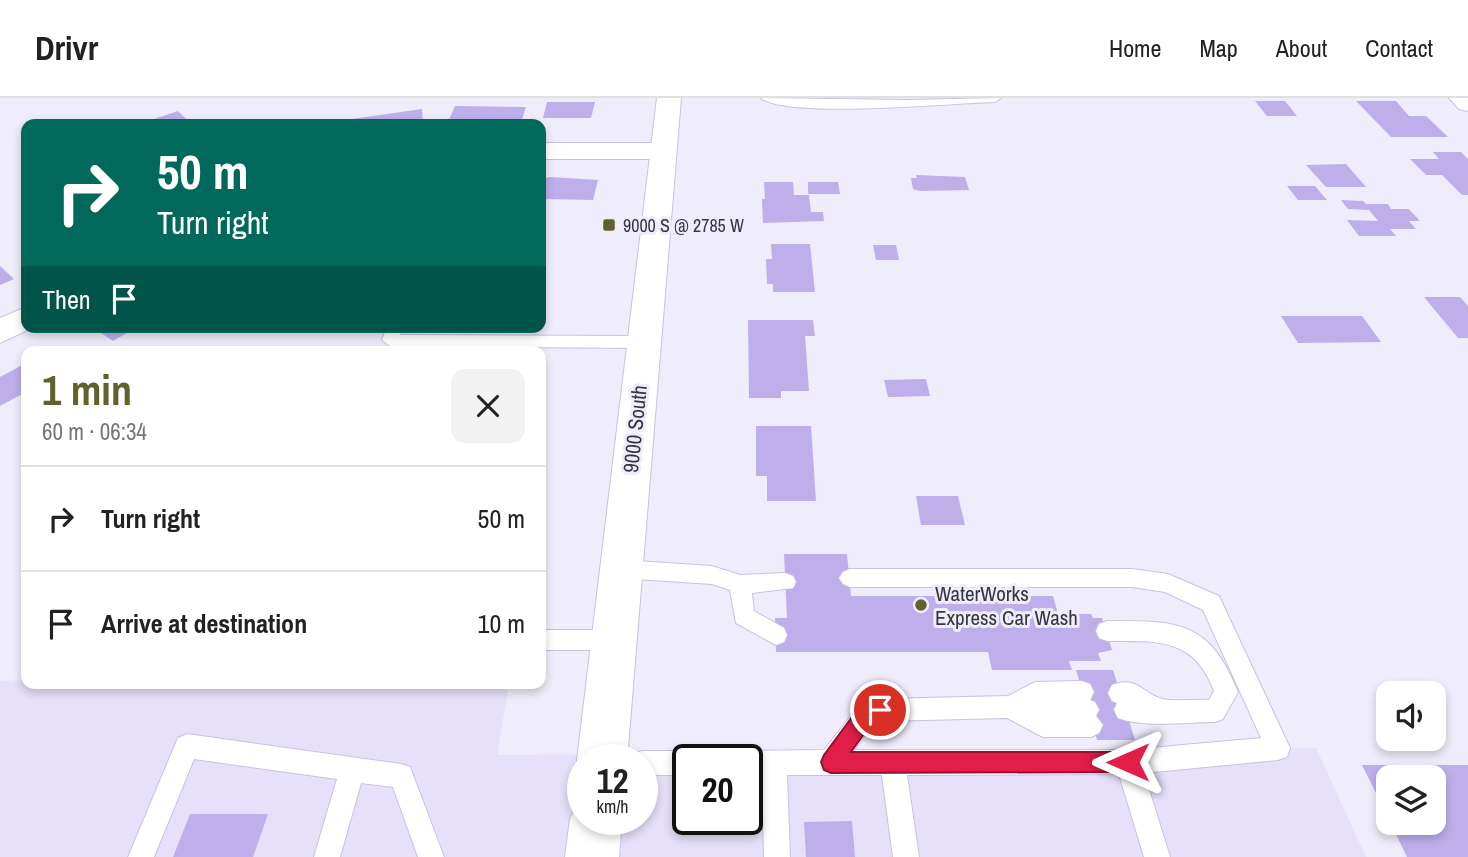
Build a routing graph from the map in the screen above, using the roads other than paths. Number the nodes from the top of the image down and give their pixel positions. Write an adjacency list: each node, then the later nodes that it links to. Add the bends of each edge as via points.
1 (669, 98): 7 (main road, 9000 South)
2 (767, 98): 3 (lane, via 788,103 895,104)
3 (995, 98)
4 (1461, 98): 5 (main road)
5 (1468, 104)
6 (546, 151): 7 (main road)
7 (663, 151): 11 (main road, 9000 South)
8 (21, 321): 9 (main road)
9 (0, 332)
10 (393, 333): 11 (lane, via 390,340)
11 (644, 342): 12 (main road, 9000 South)
12 (621, 569): 15 (lane, via 712,575); 19 (main road, 9000 South)
13 (849, 578): 27 (lane, via 1132,578 1168,583 1211,603 1278,748)
14 (785, 582): 15 (lane)
15 (740, 584): 17 (lane, via 744,616)
16 (1107, 631): 21 (lane, via 1148,631 1203,647 1219,668 1226,692 1215,711 1161,712 1146,724)
17 (776, 635)
18 (546, 640): 19 (lane)
19 (614, 640): 22 (main road, 9000 South)
20 (1009, 708): 20 (lane, via 1043,724 1087,709 1035,693); 25 (lane, via 880,710 862,720)
21 (1125, 709)
22 (604, 744)
23 (763, 762): 24 (lane)
24 (774, 762): 25 (lane); 34 (lane)
25 (831, 762): 26 (lane)
26 (893, 762): 27 (lane); 35 (lane)
27 (1128, 762): 36 (lane)
28 (352, 769): 30 (lane, via 187,746); 31 (lane); 32 (lane, via 401,776)
29 (594, 835): 33 (main road)
30 (141, 857)
31 (327, 857)
32 (431, 857)
33 (592, 857)
34 (777, 857)
35 (906, 857)
36 (1157, 857)

